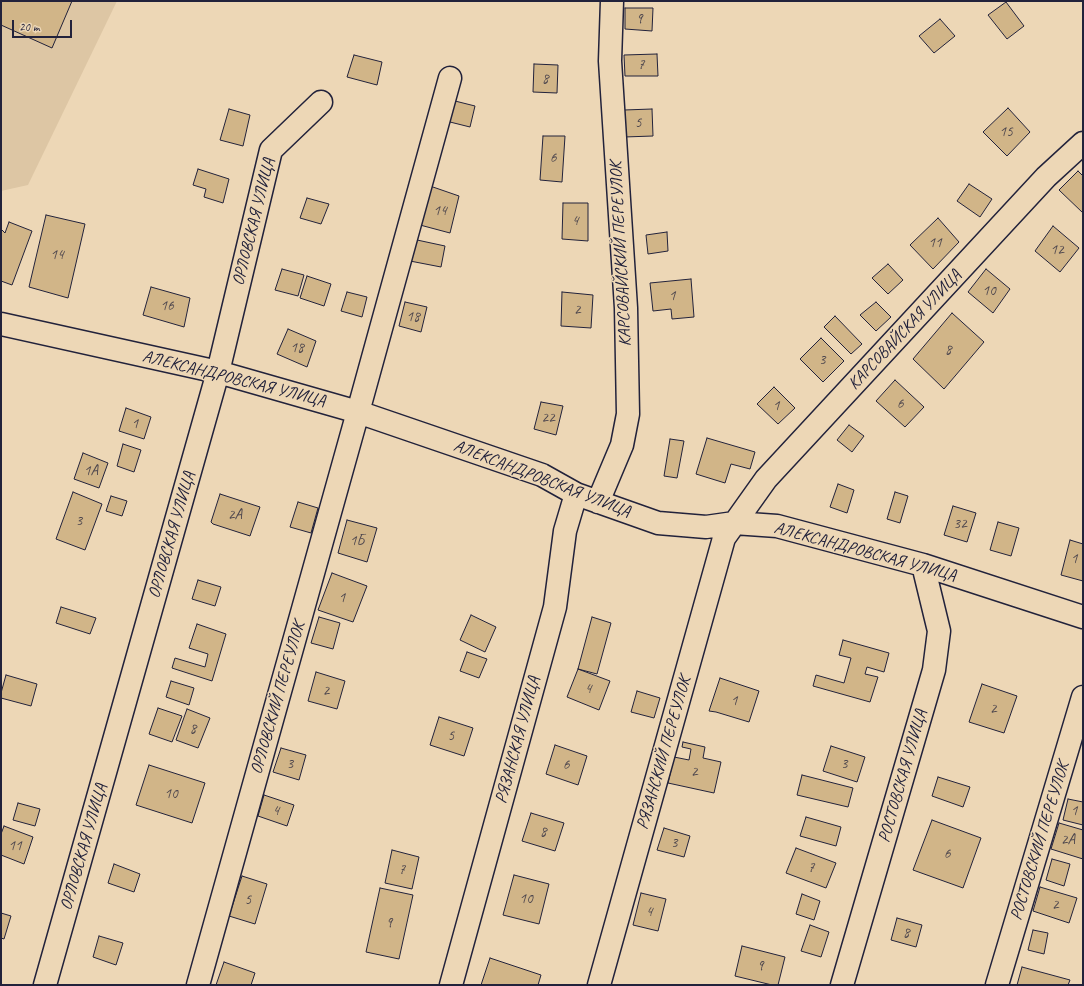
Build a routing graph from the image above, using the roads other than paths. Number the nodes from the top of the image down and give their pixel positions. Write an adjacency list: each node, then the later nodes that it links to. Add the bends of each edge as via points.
1 (612, 1): 9 (street, КАРСОВАЙСКИЙ ПЕРЕУЛОК, via 610,62 626,308 628,414 622,445)
2 (450, 78): 7 (street)
3 (321, 102): 6 (street, ОРЛОВСКАЯ УЛИЦА, via 271,150)
4 (1083, 143): 10 (street, КАРСОВАЙСКАЯ УЛИЦА, via 1046,177 766,479)
5 (1, 324): 6 (street, АЛЕКСАНДРОВСКАЯ УЛИЦА)
6 (218, 372): 7 (street, АЛЕКСАНДРОВСКАЯ УЛИЦА); 14 (street, ОРЛОВСКАЯ УЛИЦА)
7 (358, 412): 8 (street, АЛЕКСАНДРОВСКАЯ УЛИЦА, via 542,475); 15 (street, ОРЛОВСКИЙ ПЕРЕУЛОК)
8 (576, 494): 9 (street, АЛЕКСАНДРОВСКАЯ УЛИЦА); 16 (street, РЯЗАНСКАЯ УЛИЦА, via 565,531 555,607)
9 (598, 502): 10 (street, АЛЕКСАНДРОВСКАЯ УЛИЦА, via 658,523 706,527)
10 (734, 523): 11 (street, АЛЕКСАНДРОВСКАЯ УЛИЦА, via 777,526); 17 (street, РЯЗАНСКИЙ ПЕРЕУЛОК, via 724,538)
11 (923, 565): 12 (street, АЛЕКСАНДРОВСКАЯ УЛИЦА); 18 (street, РОСТОВСКАЯ УЛИЦА, via 939,631 934,670)
12 (1083, 617)
13 (1083, 697): 19 (street, РОСТОВСКИЙ ПЕРЕУЛОК)
14 (45, 985)
15 (198, 985)
16 (451, 985)
17 (599, 985)
18 (842, 985)
19 (997, 985)

